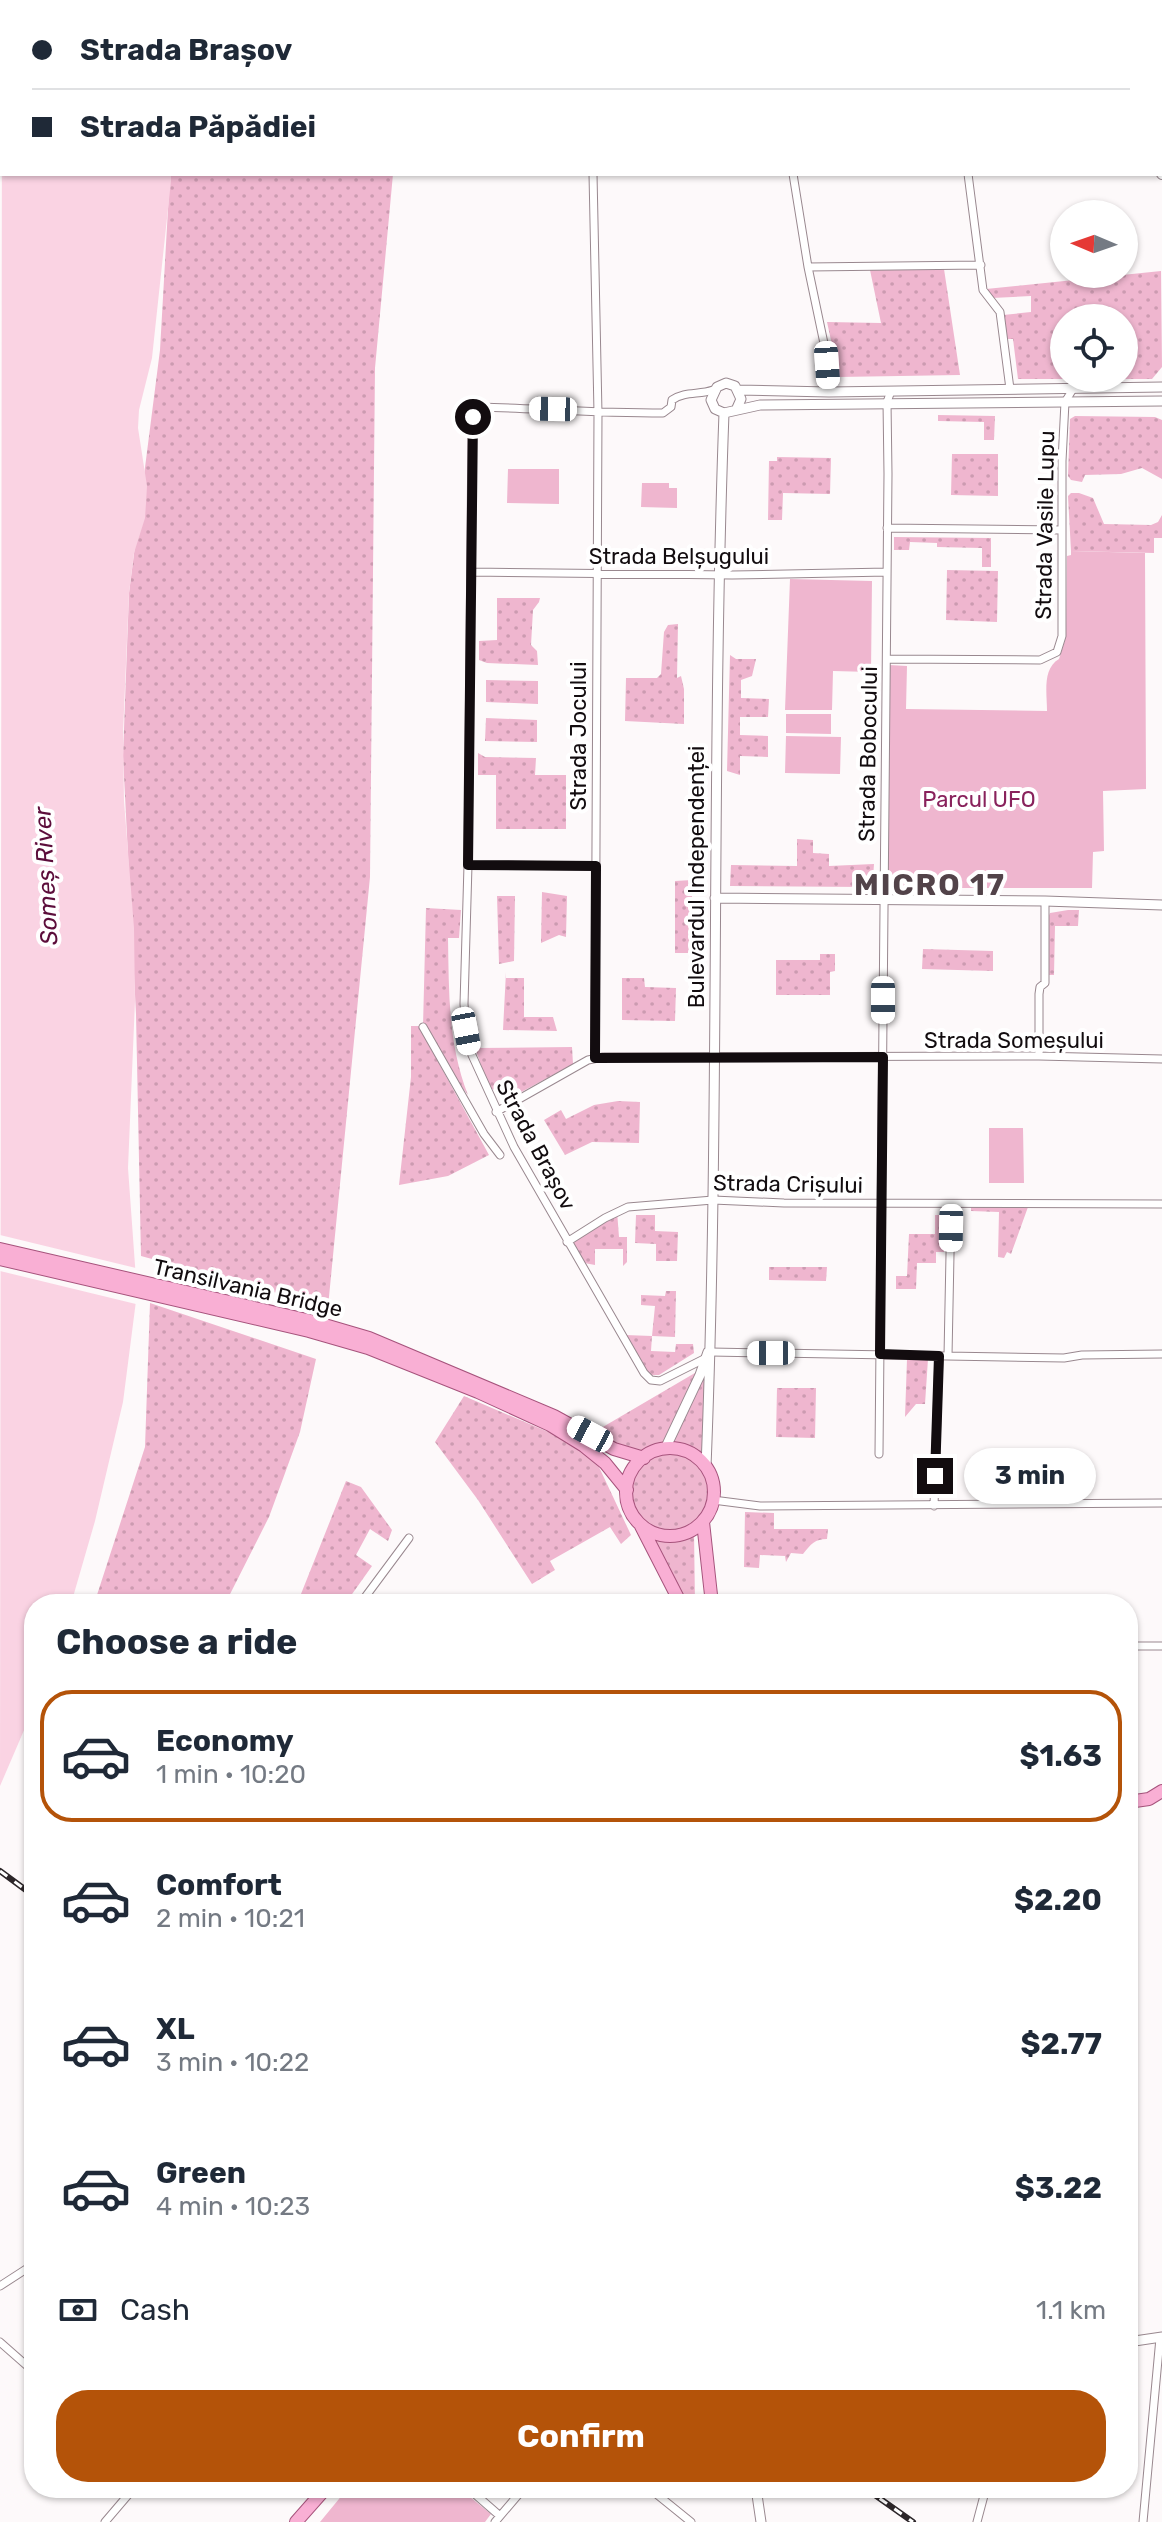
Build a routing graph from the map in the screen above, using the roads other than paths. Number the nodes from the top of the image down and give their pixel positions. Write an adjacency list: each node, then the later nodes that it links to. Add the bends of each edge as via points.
1 (593, 176): 19 (street, Strada Jocului)
2 (793, 176): 5 (street)
3 (968, 176): 4 (street)
4 (981, 265): 5 (street); 8 (street, via 983,290 1000,312)
5 (808, 267): 12 (street)
6 (1162, 384): 7 (street)
7 (1138, 387)
8 (1010, 389): 9 (street); 11 (street)
9 (1050, 389)
10 (738, 390): 12 (street); 14 (street, via 726,383); 18 (street)
11 (891, 391): 12 (street); 15 (street, Strada Bobocului)
12 (829, 392)
13 (1071, 392): 16 (street, Strada Vasile Lupu)
14 (712, 395): 19 (street, via 682,393 663,413); 20 (street, via 715,409)
15 (887, 402): 16 (street); 18 (street); 21 (street, Strada Bobocului)
16 (1065, 402): 17 (street); 22 (street, Strada Vasile Lupu)
17 (1159, 402)
18 (737, 408): 20 (street)
19 (598, 413): 23 (street, Strada Brașov, via 475,410); 25 (street, Strada Jocului)
20 (724, 413): 26 (street, Bulevardul Independenței)
21 (887, 528): 22 (street); 24 (street, Strada Bobocului)
22 (1062, 530): 27 (street, Strada Vasile Lupu, via 1062,636 1057,652 1040,660)
23 (471, 572): 25 (street, Strada Belșugului); 28 (street, Strada Brașov)
24 (887, 572): 26 (street, Strada Belșugului); 27 (street, Strada Bobocului)
25 (596, 574): 26 (street, Strada Belșugului); 29 (street, Strada Jocului)
26 (718, 575): 30 (street, Bulevardul Independenței)
27 (887, 659): 31 (street, Strada Bobocului)
28 (468, 865): 29 (street); 40 (street, Strada Brașov, via 466,1031)
29 (596, 866): 38 (street, Strada Jocului)
30 (715, 898): 31 (street); 36 (street, Bulevardul Independenței)
31 (884, 899): 32 (street); 37 (street, Strada Bobocului)
32 (1045, 901): 33 (street); 35 (street)
33 (1162, 905)
34 (423, 1027): 41 (street)
35 (1039, 1056): 37 (street, Strada Someșului); 39 (street, Strada Someșului)
36 (714, 1057): 37 (street, Strada Someșului); 38 (street, Strada Someșului); 42 (street, Bulevardul Independenței)
37 (883, 1057): 43 (street, Strada Bobocului)
38 (595, 1058): 40 (street, Strada Someșului)
39 (1162, 1059)
40 (496, 1112): 46 (street, Strada Brașov)
41 (500, 1155)
42 (713, 1200): 43 (street, Strada Crișului); 46 (street, Strada Crișului, via 628,1207); 49 (street, Bulevardul Independenței)
43 (883, 1204): 44 (street, Strada Crișului); 50 (street, Strada Bobocului)
44 (951, 1204): 45 (street, Strada Crișului); 52 (street)
45 (1162, 1204)
46 (567, 1242): 49 (street, Strada Brașov, via 649,1379 660,1381)
47 (0, 1249): 53 (main road, Transilvania Bridge, via 311,1321 369,1338)
48 (0, 1259): 53 (main road, Transilvania Bridge, via 309,1331)
49 (710, 1351): 50 (street); 54 (street, Bulevardul Independenței); 57 (street, Bulevardul Independenței)
50 (880, 1354): 52 (street); 55 (street, Strada Bobocului)
51 (1162, 1354): 52 (street)
52 (943, 1356): 61 (street)
53 (480, 1388): 56 (main road); 58 (main road, via 584,1446)
54 (665, 1449): 56 (main road); 57 (main road, via 685,1451)
55 (879, 1454)
56 (644, 1458): 58 (main road, via 632,1472)
57 (706, 1467): 59 (main road, Bulevardul Independenței)
58 (627, 1490): 63 (main road)
59 (713, 1500): 61 (street, via 760,1506); 62 (main road)
60 (1162, 1503): 61 (street)
61 (934, 1506)
62 (703, 1522): 63 (main road, via 684,1534 668,1536); 67 (main road)
63 (639, 1523): 66 (main road)
64 (409, 1538): 65 (street)
65 (367, 1594)
66 (676, 1594)
67 (711, 1594)
68 (1138, 1646): 69 (street)
69 (1162, 1646)
70 (1162, 1791): 71 (main road)
71 (1149, 1799): 72 (main road); 73 (main road)
72 (1138, 1801)
73 (1162, 1805)
74 (24, 2270): 75 (street)
75 (0, 2286)
76 (1161, 2337): 77 (street); 93 (street)
77 (1138, 2340)
78 (0, 2342): 79 (street)
79 (24, 2363)
80 (125, 2498): 88 (street)
81 (317, 2498): 89 (main road)
82 (477, 2498): 87 (street)
83 (515, 2498): 87 (street)
84 (661, 2498): 90 (street)
85 (757, 2498): 91 (street)
86 (983, 2498): 92 (street)
87 (497, 2519)
88 (105, 2522)
89 (297, 2522)
90 (691, 2522)
91 (761, 2522)
92 (977, 2522)
93 (1143, 2522)

